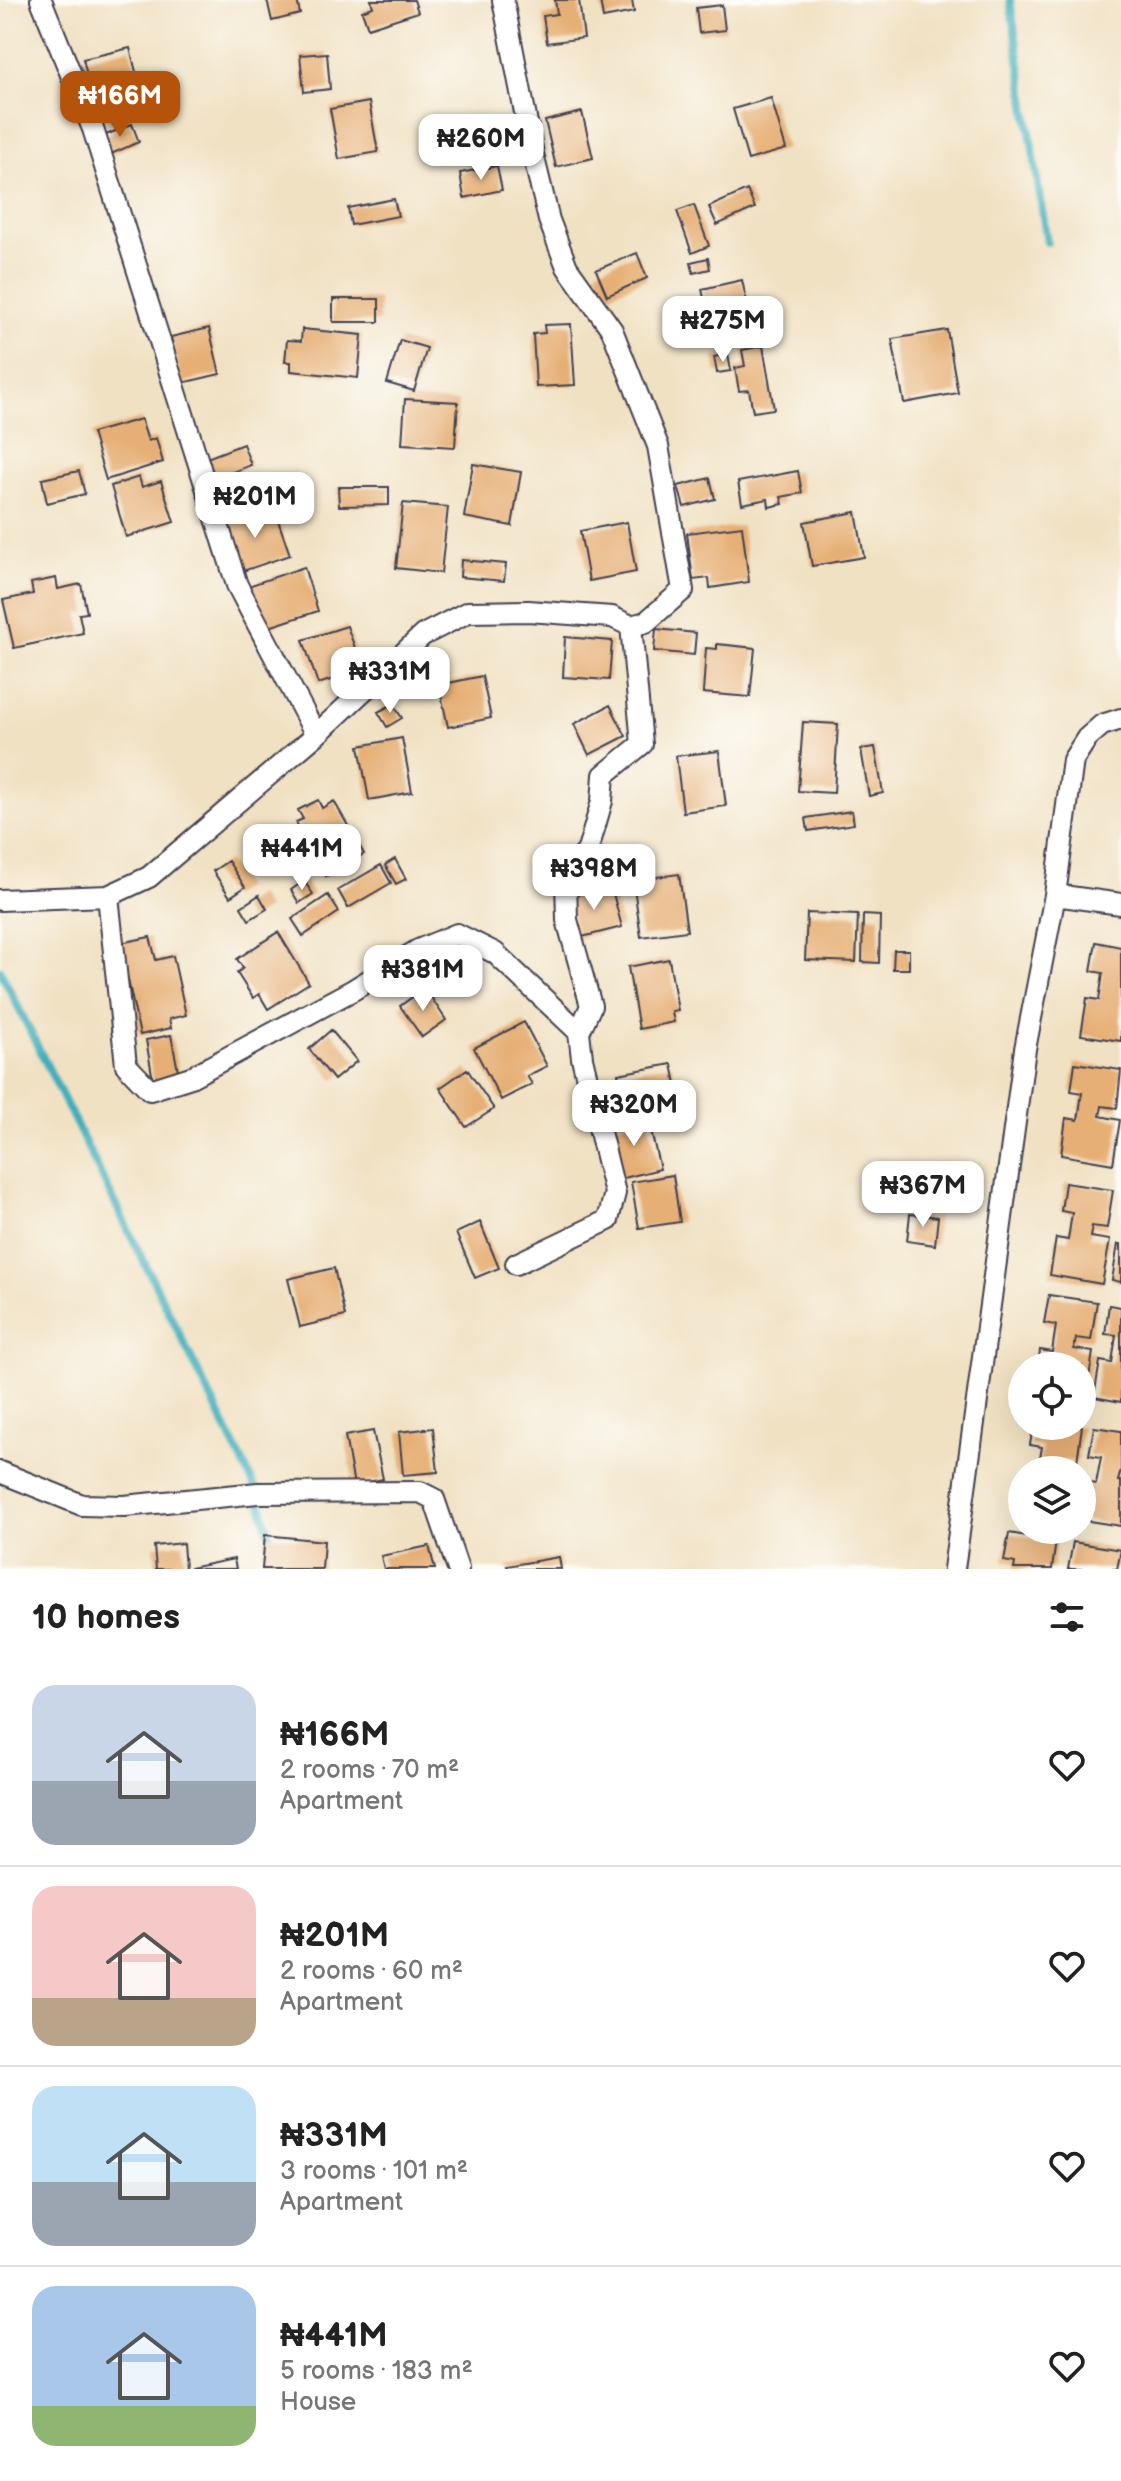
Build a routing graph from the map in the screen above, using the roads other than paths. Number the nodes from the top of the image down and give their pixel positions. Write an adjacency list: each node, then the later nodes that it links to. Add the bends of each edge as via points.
1 (41, 0): 5 (street, via 93,129 237,585)
2 (503, 0): 3 (street, via 549,220 567,267 612,330 658,446 683,590 646,622)
3 (631, 626): 5 (street, via 612,617 468,612 423,635); 10 (street, via 642,744 604,775 588,850 566,879 567,920 591,1006)
4 (1121, 719): 6 (street, via 1102,725 1073,760)
5 (316, 735): 7 (street, via 149,877)
6 (1055, 895): 9 (street); 14 (street, via 1025,1049)
7 (108, 896): 8 (street); 10 (street, via 126,1065 150,1090 191,1077 418,950 457,934 495,953)
8 (0, 900)
9 (1121, 904)
10 (579, 1032): 11 (street, via 615,1193 608,1220)
11 (516, 1264)
12 (0, 1472): 13 (street, via 82,1505 258,1493 420,1492 434,1499)
13 (458, 1569)
14 (954, 1569)

